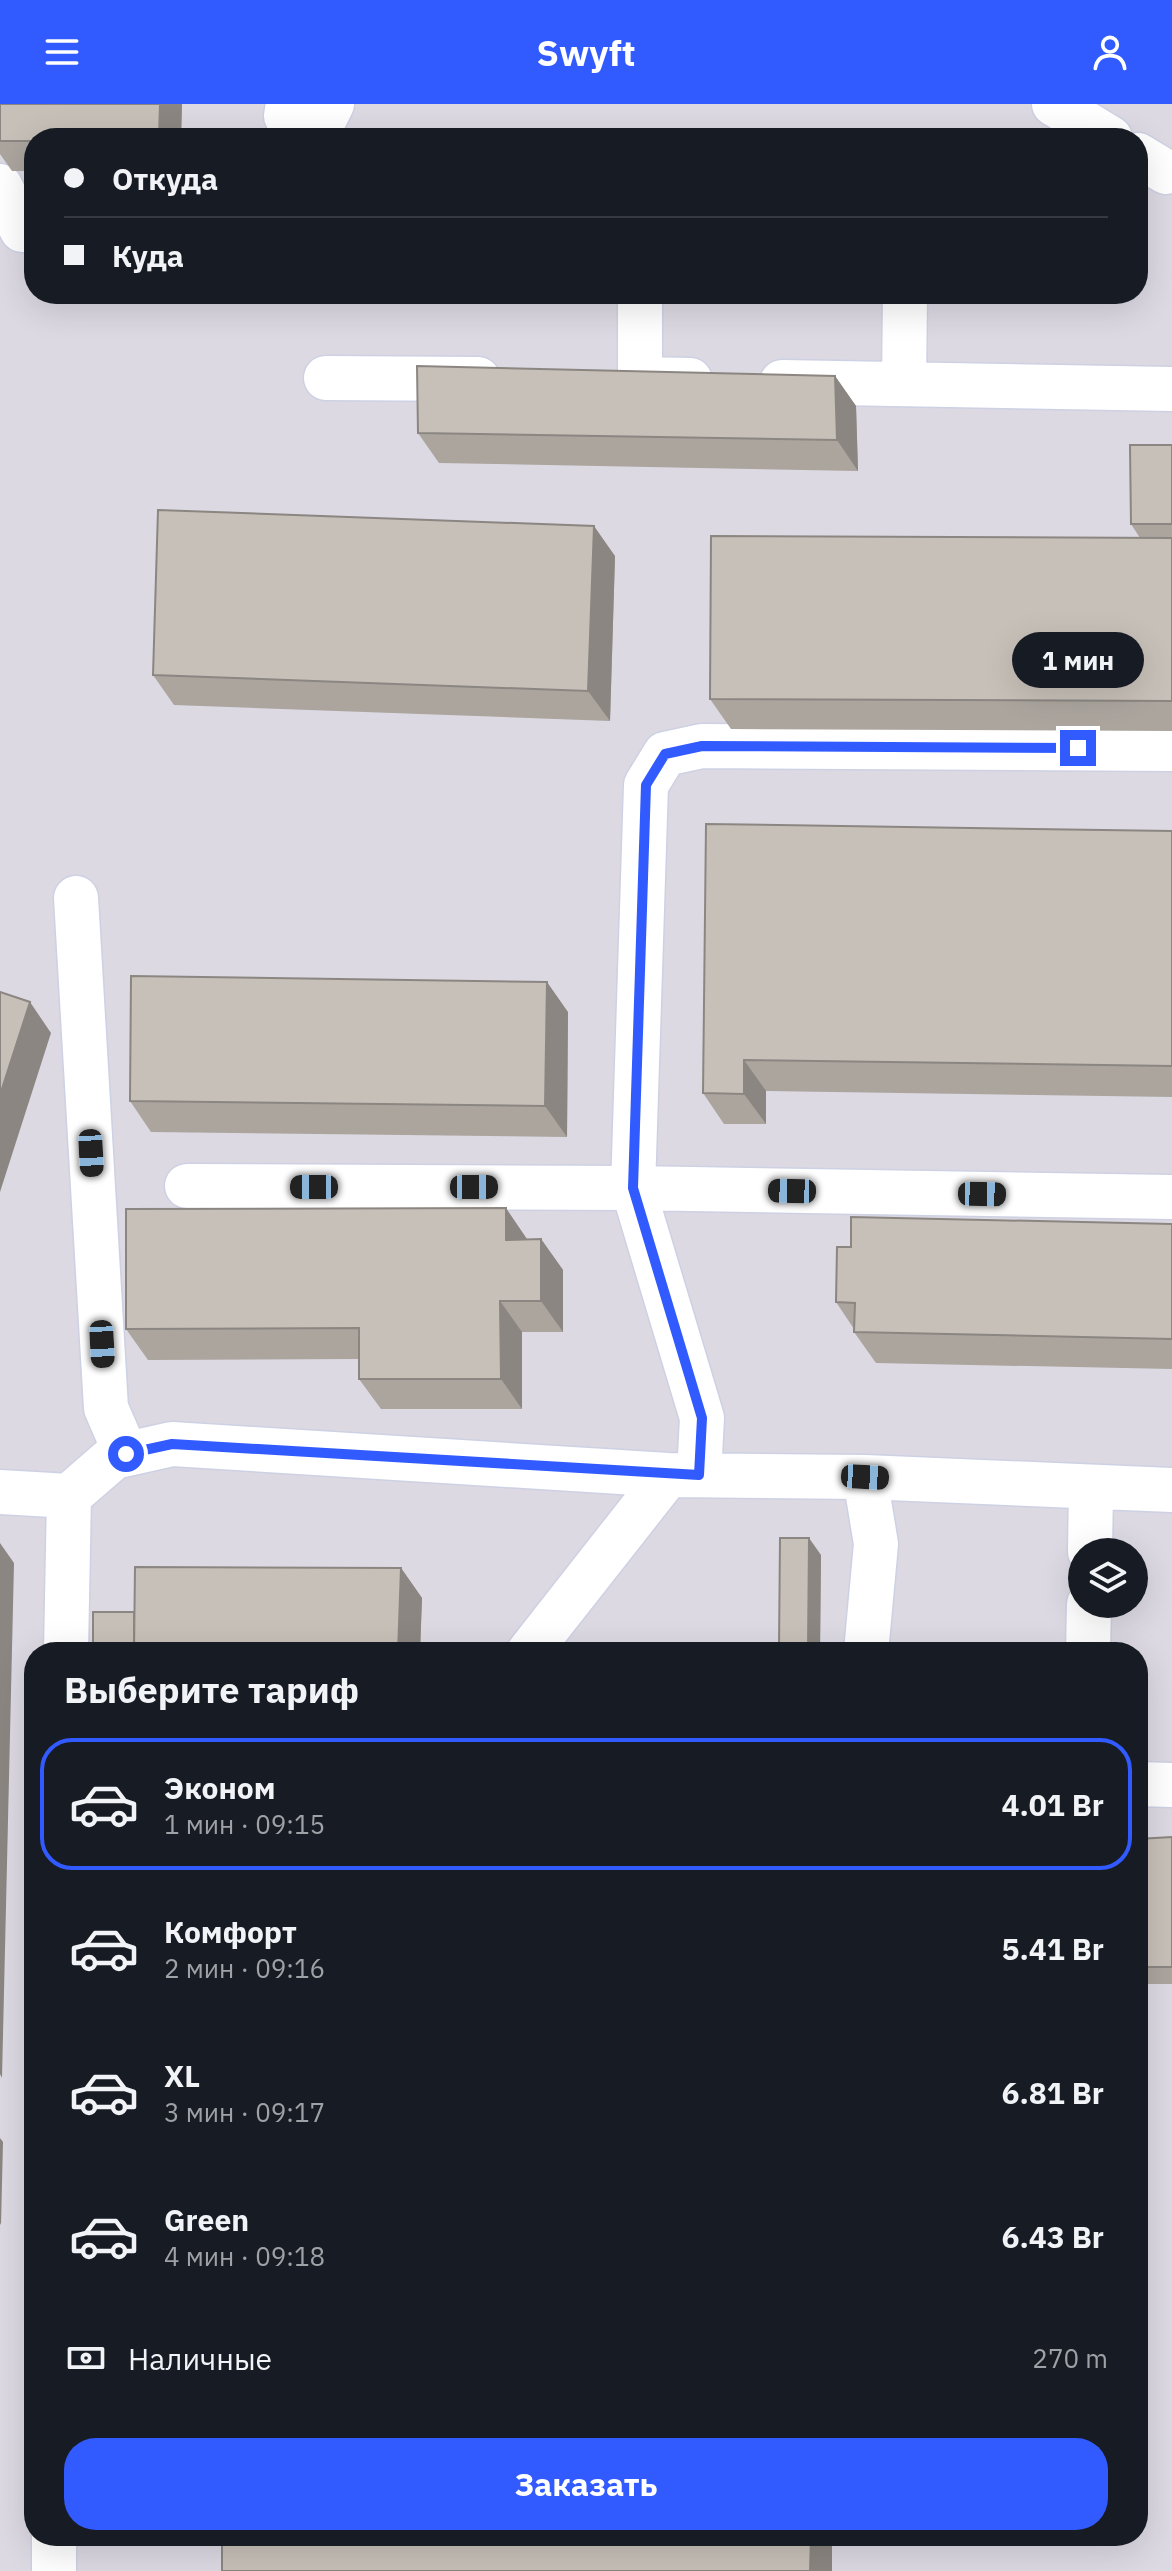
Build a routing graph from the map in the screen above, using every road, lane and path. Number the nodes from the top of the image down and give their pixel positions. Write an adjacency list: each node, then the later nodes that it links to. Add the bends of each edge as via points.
1 (288, 104): 2 (lane, via 286,116 320,128)
2 (332, 104)
3 (1054, 104): 4 (lane)
4 (1094, 128)
5 (0, 186): 6 (lane)
6 (24, 230)
7 (638, 304): 11 (lane, via 624,379)
8 (905, 304): 11 (lane)
9 (326, 378): 10 (lane)
10 (514, 379)
11 (904, 384): 12 (lane)
12 (1172, 389)
13 (1172, 749): 16 (lane, via 702,746 665,754 646,785)
14 (76, 898): 18 (lane, via 106,1408)
15 (187, 1186): 16 (lane)
16 (633, 1188): 17 (lane); 19 (lane, via 702,1418)
17 (1172, 1197)
18 (126, 1454): 19 (lane, via 172,1444); 24 (lane, via 114,1457)
19 (683, 1475): 20 (lane); 28 (lane)
20 (865, 1477): 21 (lane); 29 (lane, via 876,1544)
21 (1091, 1488): 22 (lane); 25 (lane)
22 (1172, 1490)
23 (0, 1492): 24 (lane)
24 (69, 1496): 27 (lane)
25 (1090, 1538)
26 (1089, 1618): 30 (lane)
27 (66, 1642)
28 (544, 1642)
29 (867, 1642)
30 (1088, 1642)
31 (1148, 1784): 32 (lane)
32 (1172, 1785)
33 (54, 2546): 34 (lane)
34 (54, 2571)

